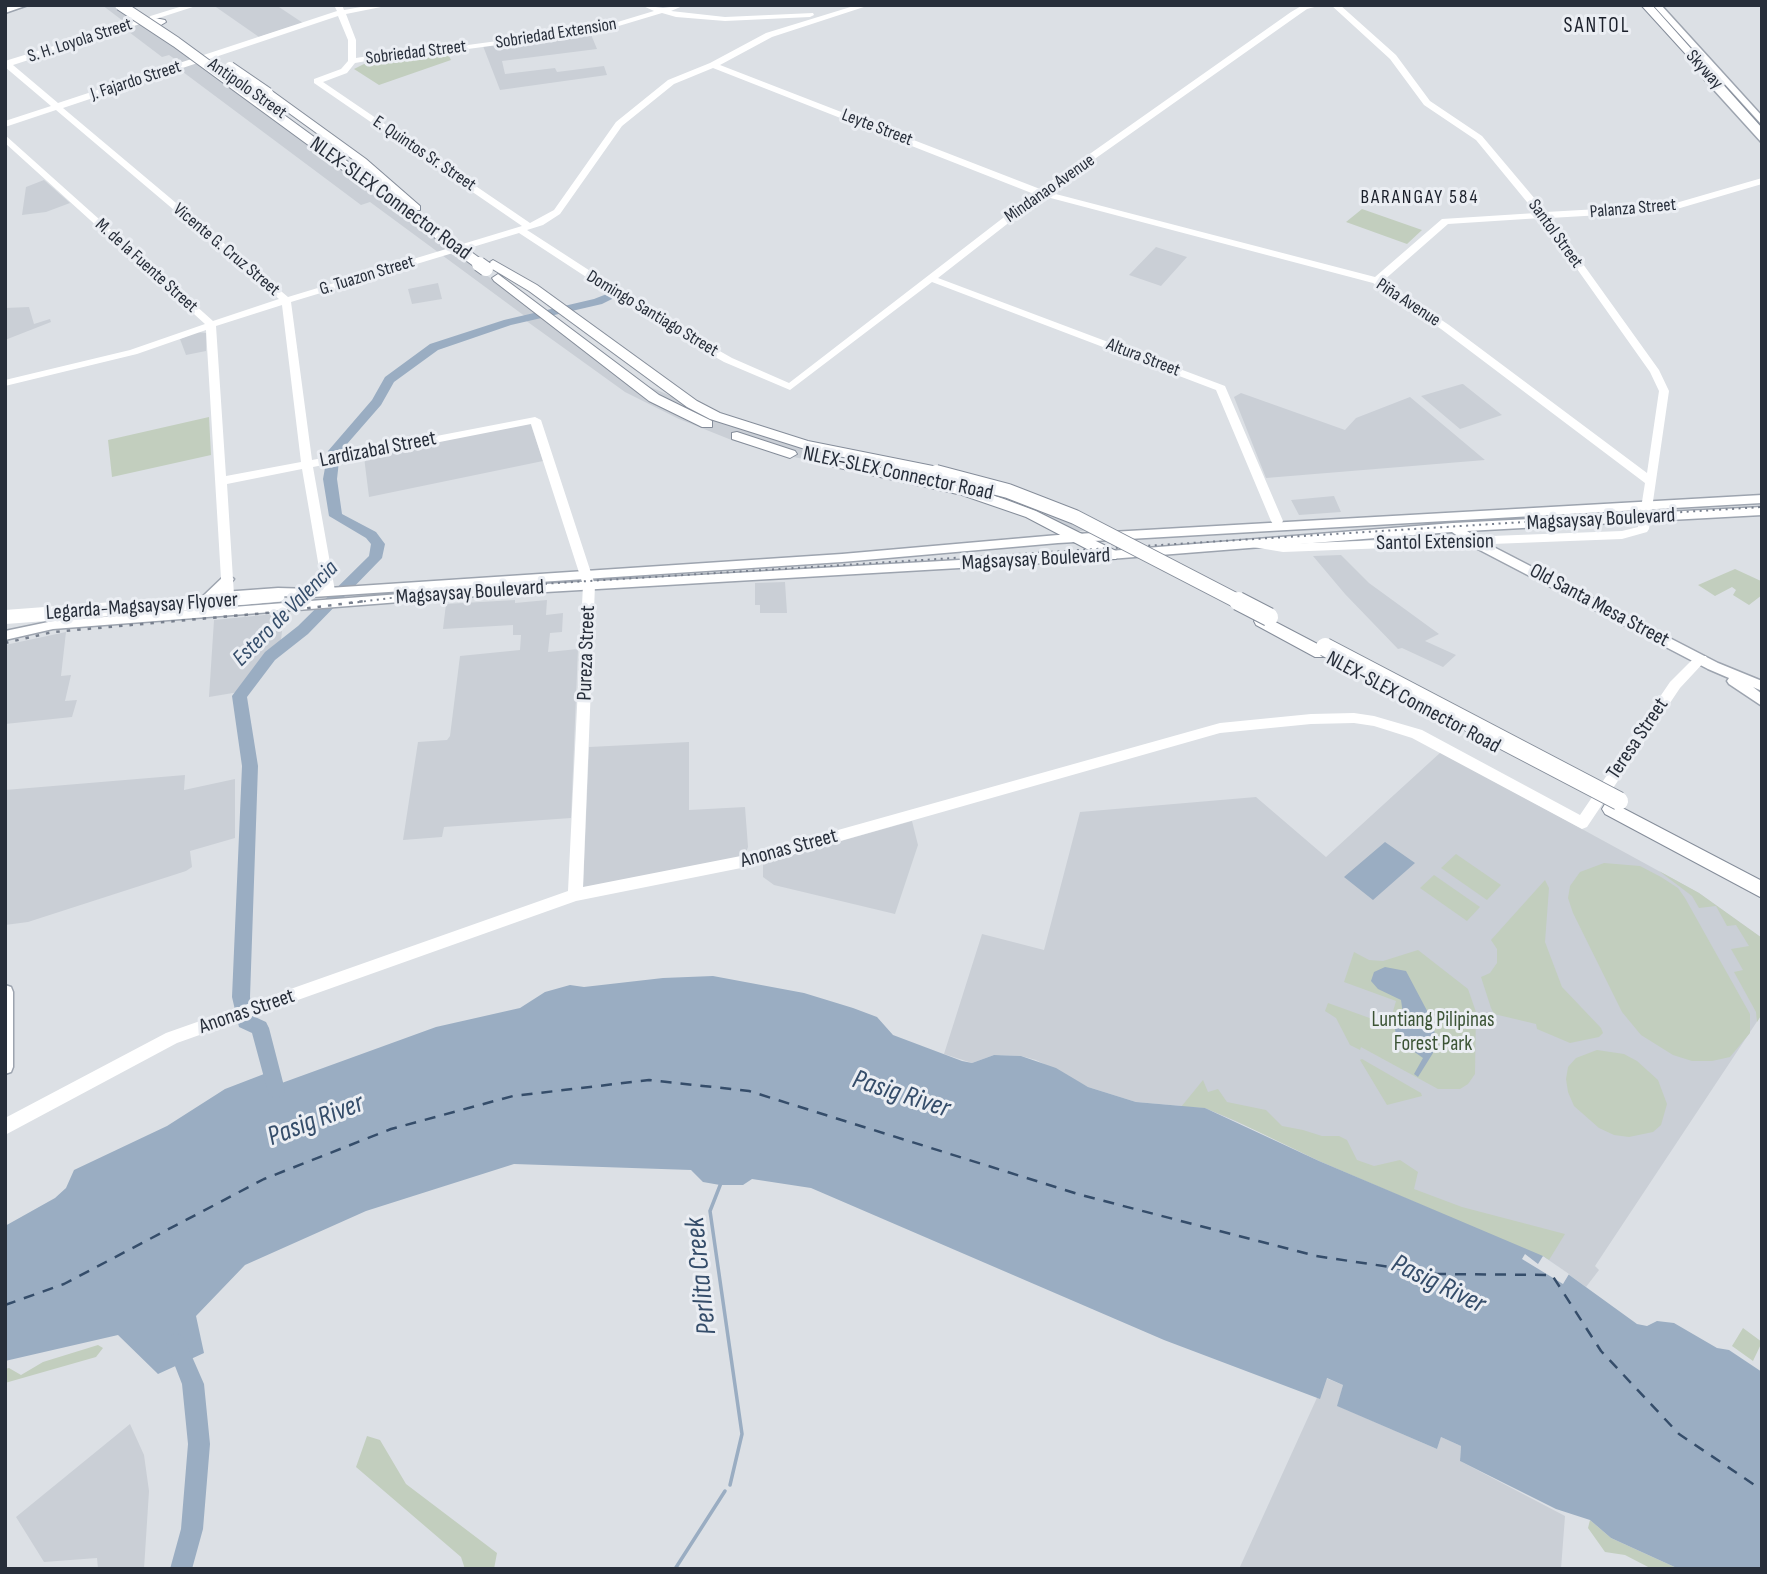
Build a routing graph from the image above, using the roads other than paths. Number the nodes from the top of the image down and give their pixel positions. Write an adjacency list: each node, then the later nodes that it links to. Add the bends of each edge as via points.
1 (24, 5): 13 (street)
2 (120, 5): 36 (highway, NLEX-SLEX Connector Road, bridge)
3 (130, 5): 17 (street, Antipolo Street); 32 (highway, NLEX-SLEX Connector Road)
4 (195, 5): 17 (street, S. H. Loyola Street)
5 (387, 5): 14 (street, J. Fajardo Street)
6 (645, 5): 15 (street)
7 (681, 5): 15 (street)
8 (866, 5): 16 (street, G. Tuazon Street)
9 (1318, 5): 31 (street, Mindanao Avenue, via 1294,14)
10 (1335, 5): 33 (street, Santol Street, via 1393,57 1427,103 1473,132)
11 (1645, 5): 28 (highway, Skyway)
12 (1657, 5): 19 (highway); 19 (street); 26 (highway, Skyway)
13 (7, 8)
14 (339, 9): 20 (street, via 352,40); 21 (street, J. Fajardo Street)
15 (665, 9): 16 (street, via 724,19); 18 (street, Sobriedad Extension, via 602,29)
16 (841, 14): 23 (street, G. Tuazon Street, via 769,35)
17 (155, 21): 21 (street, Antipolo Street); 22 (street, S. H. Loyola Street); 32 (highway, bridge, via 189,38 347,150)
18 (480, 45): 20 (street, Sobriedad Street, via 424,48)
19 (1708, 60): 26 (street); 26 (highway)
20 (352, 61): 24 (street, Sobriedad Street, via 344,71)
21 (202, 62): 25 (street, J. Fajardo Street); 35 (street, Antipolo Street); 36 (highway, bridge, via 416,224)
22 (6, 64): 25 (street, Vicente G. Cruz Street)
23 (713, 65): 31 (street, Leyte Street); 34 (street, G. Tuazon Street, via 671,82 633,110 557,212)
24 (317, 80): 34 (street, E. Quintos Sr. Street)
25 (57, 107): 27 (street, J. Fajardo Street); 39 (street, Vicente G. Cruz Street)
26 (1762, 123)
27 (5, 124)
28 (1762, 137)
29 (5, 138): 40 (street, M. de la Fuente Street)
30 (1762, 181): 33 (street, Palanza Street, via 1670,208)
31 (1041, 193): 37 (street, Mindanao Avenue); 38 (street, Piña Avenue)
32 (416, 208): 36 (highway, NLEX-SLEX Connector Road)
33 (1543, 215): 38 (street, Palanza Street, via 1443,222); 47 (street, Santol Street, via 1662,384)
34 (525, 228): 35 (street, G. Tuazon Street); 42 (street, Domingo Santiago Street, via 668,326 728,360)
35 (465, 248): 39 (street, G. Tuazon Street)
36 (489, 267): 44 (highway, NLEX-SLEX Connector Road, via 654,398); 57 (highway, via 533,288 715,416 805,445 937,471 1007,492); 79 (highway, NLEX-SLEX Connector Road, bridge, via 663,393 700,413 780,441 1009,491 1075,517)
37 (929, 278): 42 (street, Mindanao Avenue); 52 (street, Altura Street, via 1221,388)
38 (1377, 281): 47 (street, Piña Avenue)
39 (286, 300): 40 (street, G. Tuazon Street); 45 (street, Vicente G. Cruz Street)
40 (211, 324): 41 (street, G. Tuazon Street, via 133,352); 46 (street, M. de la Fuente Street)
41 (5, 383)
42 (790, 387)
43 (535, 420): 45 (street, Lardizabal Street); 64 (street, Pureza Street)
44 (734, 435): 56 (highway, via 762,447 999,502); 80 (highway, NLEX-SLEX Connector Road, bridge, via 800,453 956,482 1070,522)
45 (307, 464): 46 (street, Lardizabal Street); 66 (street, Vicente G. Cruz Street)
46 (222, 481): 63 (street, M. de la Fuente Street)
47 (1651, 482): 50 (street, Santol Street)
48 (1762, 499): 50 (street, Magsaysay Boulevard)
49 (1762, 511): 50 (street, Magsaysay Boulevard)
50 (1647, 512): 51 (street, Magsaysay Boulevard); 54 (street, Magsaysay Boulevard); 59 (street, Santol Extension, via 1643,529 1622,535)
51 (1440, 518): 53 (street, Magsaysay Boulevard); 54 (street, Old Santa Mesa Street)
52 (1277, 521): 53 (street); 55 (street, via 1219,523)
53 (1300, 527): 55 (street, Magsaysay Boulevard)
54 (1455, 528): 59 (street, Old Santa Mesa Street); 60 (street, Magsaysay Boulevard)
55 (1183, 533): 57 (street, Magsaysay Boulevard)
56 (1058, 534): 58 (highway); 64 (street, Magsaysay Boulevard)
57 (1100, 536): 58 (street, Magsaysay Boulevard); 61 (highway); 62 (highway)
58 (1076, 538): 62 (highway)
59 (1476, 543): 60 (street, Santol Extension, via 1283,548); 75 (street, Old Santa Mesa Street)
60 (1257, 544): 61 (street, Magsaysay Boulevard)
61 (1133, 554): 62 (street, Magsaysay Boulevard)
62 (1111, 555): 64 (street, Magsaysay Boulevard)
63 (228, 579): 65 (street, M. de la Fuente Street); 67 (street)
64 (587, 580): 66 (street, Magsaysay Boulevard, via 360,589); 66 (street, Magsaysay Boulevard, via 352,601); 81 (street, Pureza Street)
65 (228, 595): 67 (street, Magsaysay Boulevard); 68 (street, Magsaysay Boulevard)
66 (331, 595): 68 (street, Magsaysay Boulevard)
67 (211, 596): 70 (street, Magsaysay Boulevard)
68 (311, 598): 69 (street, Magsaysay Boulevard); 73 (street, Magsaysay Boulevard, via 276,609)
69 (278, 600): 71 (street, Legarda-Magsaysay Flyover, bridge); 72 (street, Legarda-Magsaysay Flyover, bridge)
70 (91, 606): 72 (street, Magsaysay Boulevard); 73 (street, via 78,614 77,620)
71 (5, 617)
72 (5, 622)
73 (84, 623): 74 (street, Magsaysay Boulevard)
74 (5, 636)
75 (1707, 663): 76 (street, Old Santa Mesa Street); 78 (street, Teresa Street, via 1675,685)
76 (1753, 686): 77 (street, Old Santa Mesa Street)
77 (1762, 701)
78 (1582, 823): 81 (street, Anonas Street, via 1411,732 1362,718 1280,721 1191,735 756,859)
79 (1762, 878)
80 (1762, 890)
81 (575, 895): 84 (street, Anonas Street, via 172,1038)
82 (5, 992): 83 (street)
83 (5, 1067)
84 (5, 1127)

